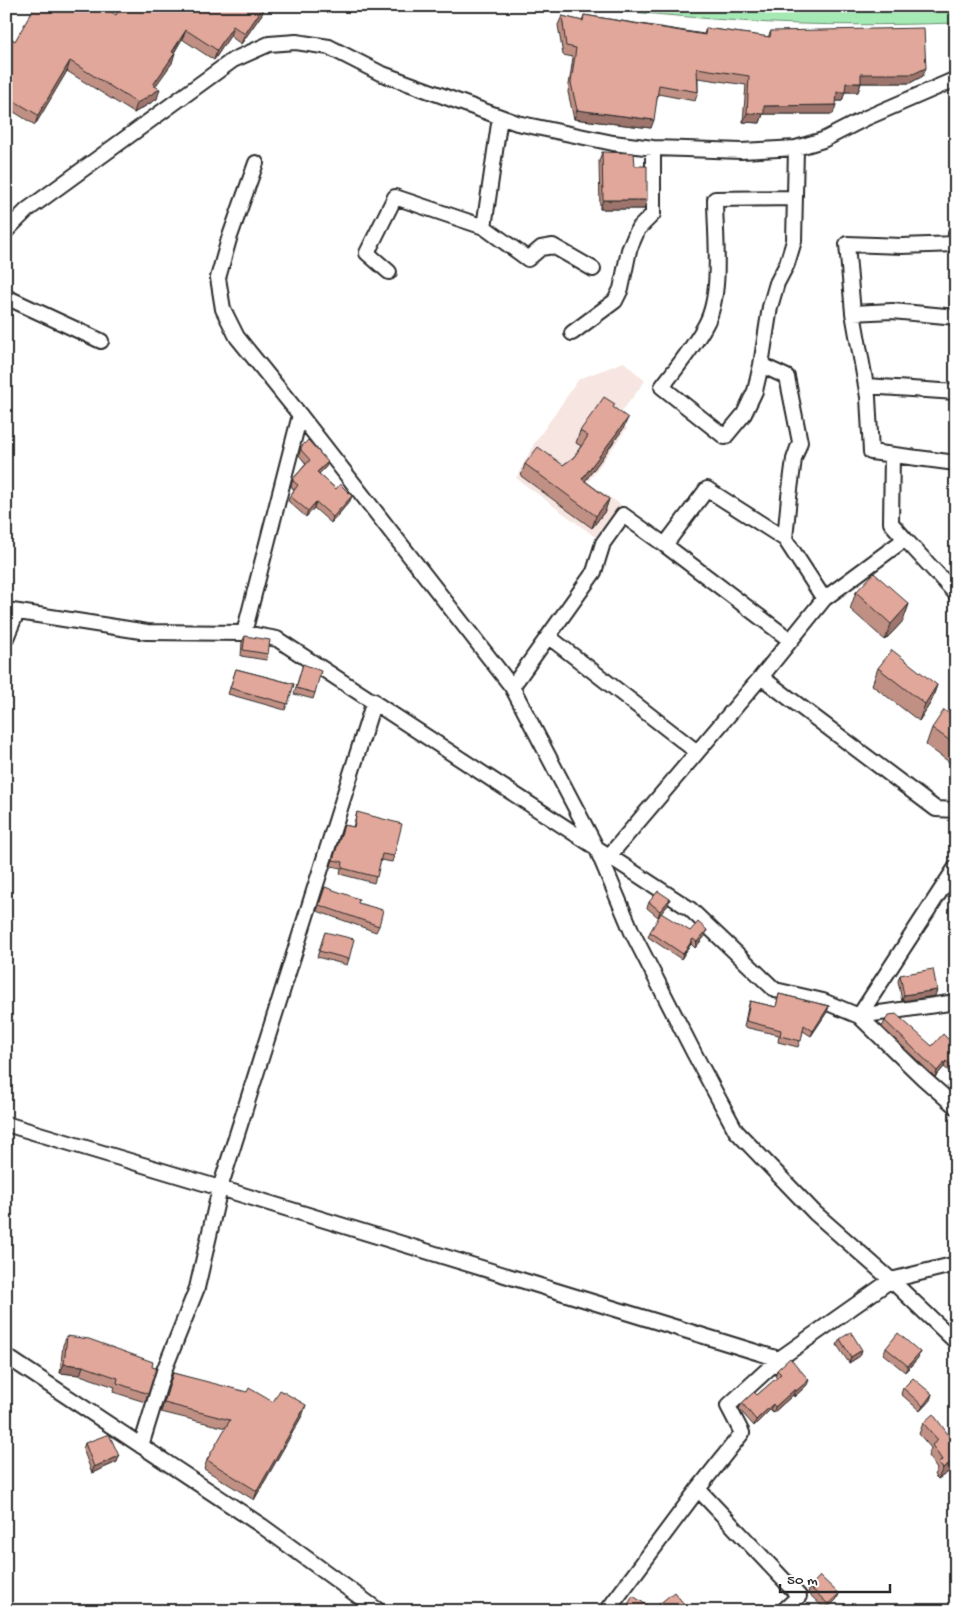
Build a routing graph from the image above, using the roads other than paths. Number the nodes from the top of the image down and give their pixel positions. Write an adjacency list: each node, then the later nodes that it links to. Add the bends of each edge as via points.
1 (956, 79): 4 (street, via 823,140)
2 (500, 117): 3 (street, via 574,135); 7 (street); 8 (street, via 380,73 329,47 296,42 268,44 233,60 27,210)
3 (654, 148): 4 (street, via 741,151); 16 (street, via 653,214 638,230 629,250 621,289 615,301)
4 (796, 148): 6 (street)
5 (256, 164): 21 (street, via 218,278 223,309 237,337)
6 (795, 198): 18 (street, via 794,241 770,307); 18 (street, via 715,199 715,301 707,324 662,387 725,437 744,414 755,390)
7 (484, 227): 11 (street, via 528,259 541,248 553,246); 12 (street, via 395,197 367,253)
8 (6, 230)
9 (956, 234): 10 (street)
10 (956, 244): 14 (street, via 847,244)
11 (593, 269)
12 (389, 272)
13 (6, 297): 17 (street)
14 (853, 312): 15 (street, via 892,311); 19 (street)
15 (956, 317)
16 (572, 333)
17 (101, 341)
18 (761, 365): 25 (street, via 787,377 800,442 793,469)
19 (866, 386): 20 (street); 22 (street, via 871,452)
20 (956, 392)
21 (300, 414): 30 (street); 35 (street)
22 (892, 455): 23 (street); 24 (street, via 892,523)
23 (956, 463)
24 (905, 539): 27 (street); 28 (street)
25 (785, 540): 26 (street, via 707,489); 28 (street)
26 (666, 545): 31 (street, via 623,515 603,543 594,572); 33 (street)
27 (954, 588)
28 (824, 599): 33 (street)
29 (12, 611): 30 (street, via 148,632); 32 (street)
30 (244, 633): 36 (street, via 277,639)
31 (549, 637): 35 (street); 37 (street)
32 (6, 638)
33 (790, 640): 34 (street)
34 (761, 678): 37 (street); 38 (street, via 936,809)
35 (512, 687): 39 (street)
36 (374, 701): 39 (street); 46 (street)
37 (697, 752): 40 (street)
38 (956, 810)
39 (596, 847): 40 (street); 48 (street, via 632,932 736,1131 815,1213)
40 (609, 856): 43 (street, via 690,909 775,990 823,1001)
41 (956, 867): 43 (street)
42 (956, 1002): 43 (street)
43 (859, 1016): 44 (street)
44 (956, 1107)
45 (6, 1124): 46 (street)
46 (220, 1188): 51 (street); 52 (street, via 198,1288 165,1368)
47 (956, 1264): 48 (street)
48 (891, 1280): 49 (street); 51 (street)
49 (956, 1342)
50 (6, 1356): 52 (street)
51 (779, 1359): 53 (street, via 728,1406 742,1433)
52 (141, 1446): 54 (street, via 262,1526)
53 (698, 1488): 55 (street); 56 (street, via 799,1596)
54 (379, 1611)
55 (608, 1611)
56 (783, 1611)

